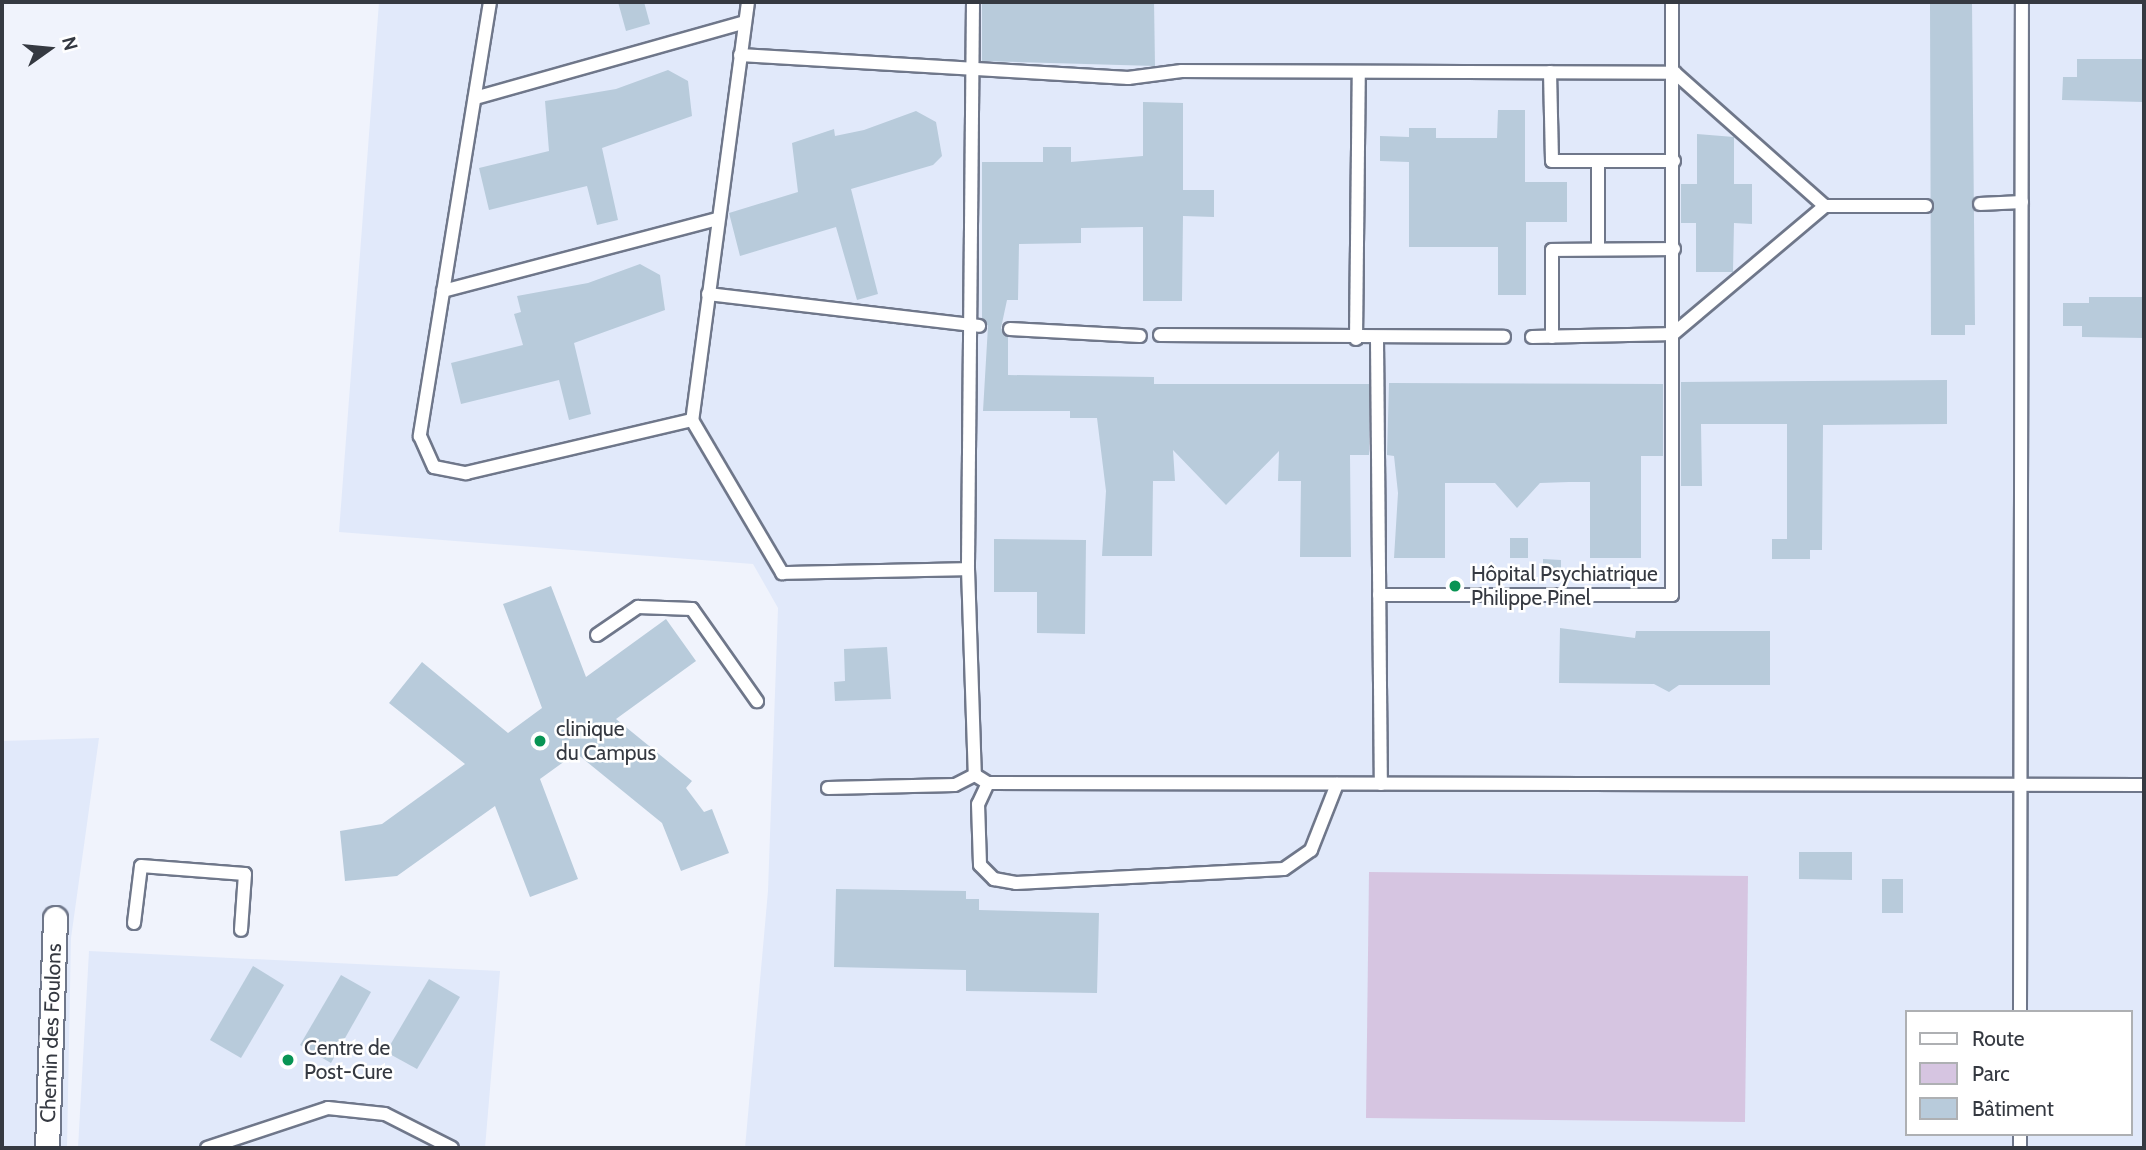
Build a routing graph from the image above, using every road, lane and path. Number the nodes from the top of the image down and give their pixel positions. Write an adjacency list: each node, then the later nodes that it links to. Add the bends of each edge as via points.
1 (490, 2): 12 (lane)
2 (748, 2): 6 (lane)
3 (973, 2): 8 (lane)
4 (1672, 2): 11 (lane)
5 (2022, 2): 15 (lane)
6 (745, 22): 7 (lane); 12 (lane)
7 (740, 55): 8 (lane); 19 (lane)
8 (973, 72): 9 (lane, via 1128,78 1182,71); 24 (lane)
9 (1359, 72): 10 (lane); 32 (lane)
10 (1550, 72): 11 (lane); 13 (lane, via 1552,161)
11 (1675, 73): 14 (lane); 18 (lane)
12 (475, 98): 22 (lane)
13 (1598, 161): 14 (lane); 20 (lane)
14 (1674, 161): 21 (lane)
15 (2022, 202): 16 (lane); 43 (lane)
16 (1980, 204)
17 (1926, 205): 18 (lane)
18 (1825, 206): 26 (lane)
19 (718, 219): 22 (lane); 23 (lane)
20 (1598, 249): 21 (lane); 31 (lane, via 1552,250)
21 (1674, 249): 26 (lane)
22 (443, 291): 34 (lane, via 420,436 434,467 466,472)
23 (708, 294): 24 (lane); 34 (lane)
24 (977, 325): 35 (lane)
25 (1010, 329): 28 (lane)
26 (1673, 334): 31 (lane); 36 (lane, via 1672,595)
27 (1160, 335): 32 (lane)
28 (1140, 336)
29 (1504, 337): 33 (lane)
30 (1532, 337): 31 (lane)
31 (1552, 337)
32 (1356, 339): 33 (lane)
33 (1377, 340): 36 (lane)
34 (692, 420): 35 (lane, via 782,573)
35 (968, 569): 39 (lane)
36 (1379, 595): 42 (lane)
37 (597, 635): 38 (lane, via 638,607 692,610)
38 (757, 701)
39 (975, 775): 40 (lane); 45 (lane, via 955,785)
40 (988, 783): 41 (lane); 41 (lane, via 978,804 980,865 994,879 1016,883 1284,869 1311,850)
41 (1338, 784): 42 (lane)
42 (1381, 784): 43 (lane)
43 (2021, 785): 44 (lane); 49 (lane)
44 (2144, 785)
45 (828, 788)
46 (55, 918): 50 (street, Chemin des Foulons)
47 (134, 923): 48 (lane, via 141,866 245,874)
48 (241, 930)
49 (2020, 1010)
50 (47, 1148)
51 (207, 1148): 52 (lane, via 328,1108 385,1114)
52 (452, 1148)

